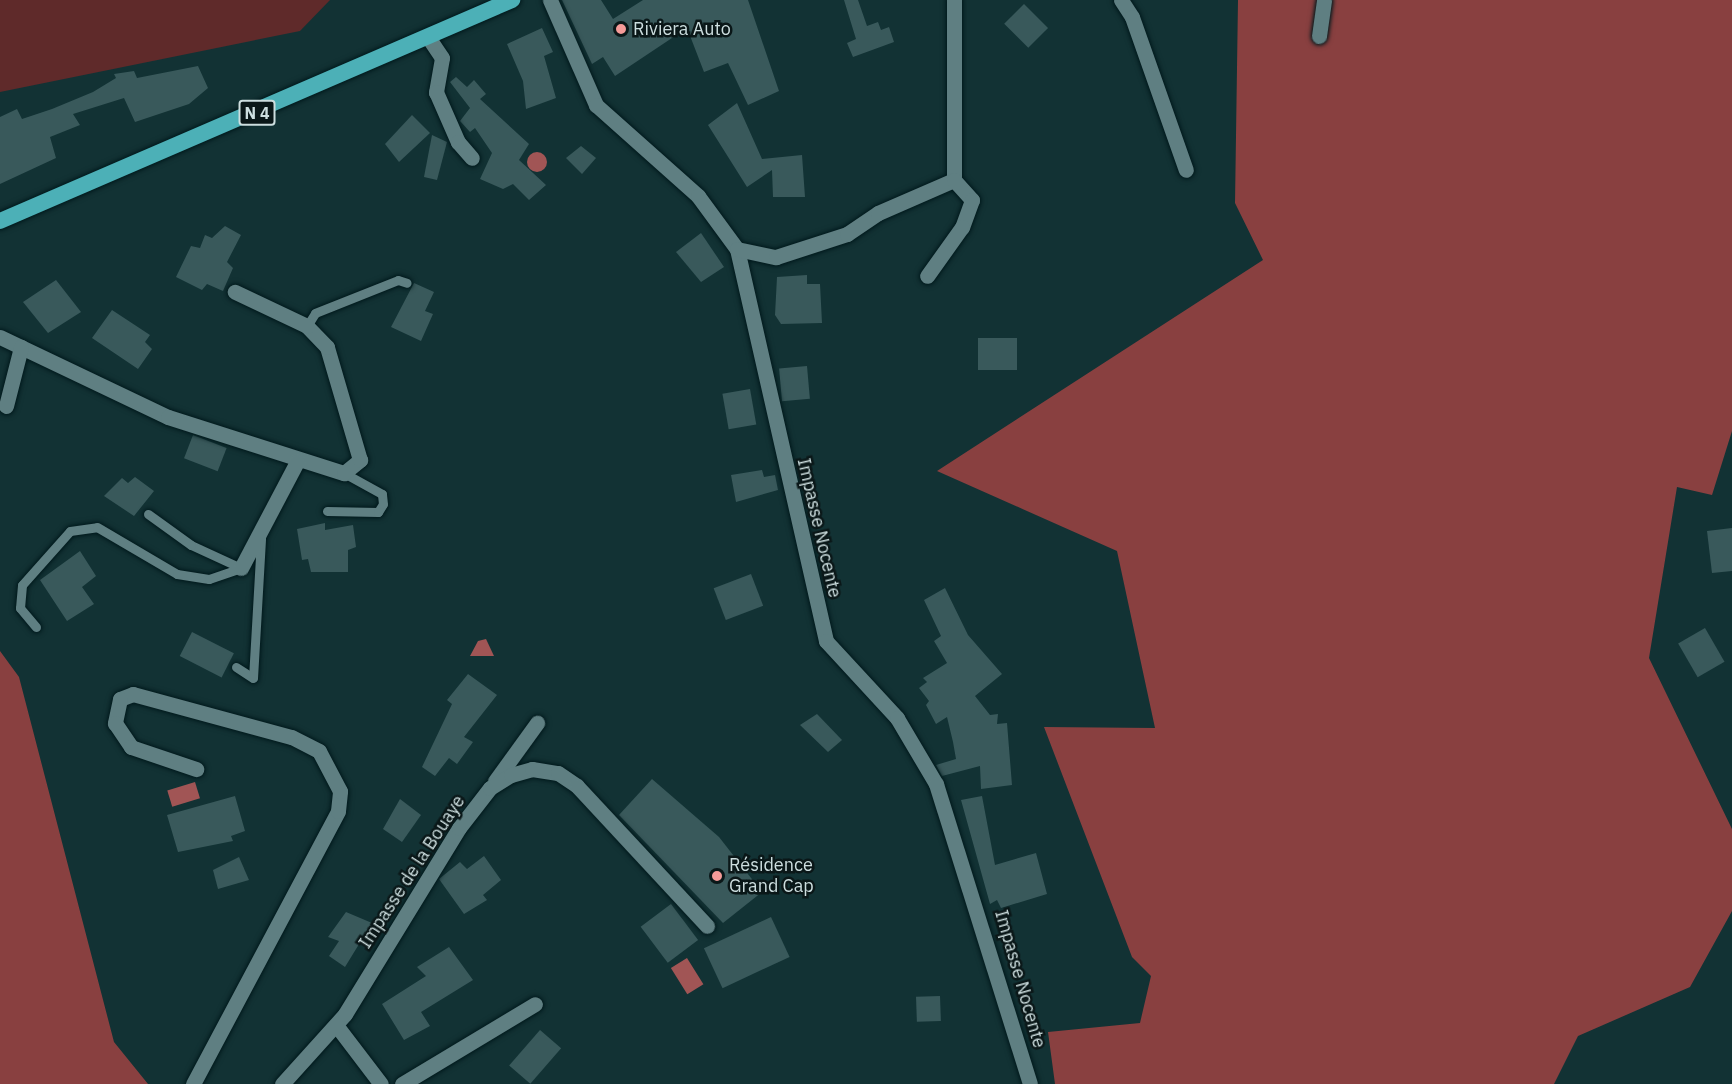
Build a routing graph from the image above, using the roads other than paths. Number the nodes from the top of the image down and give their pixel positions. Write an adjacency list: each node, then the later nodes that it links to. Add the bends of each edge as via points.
1 (512, 0): 7 (highway, N 4)
2 (550, 0): 12 (street, Impasse Nocente, via 596,105 698,196)
3 (954, 0): 10 (street)
4 (1120, 0): 9 (street, via 1132,17)
5 (1324, 0): 6 (street)
6 (1319, 36)
7 (428, 38): 8 (street, via 442,58 436,92 458,142); 11 (highway, N 4)
8 (472, 158)
9 (1186, 170)
10 (954, 180): 12 (street, via 878,213 847,234 776,257); 13 (street, via 972,200 962,227)
11 (0, 220)
12 (737, 249): 38 (street, Impasse Nocente, via 826,642 897,718 936,784)
13 (927, 276)
14 (407, 283): 16 (lane, via 398,280 315,313)
15 (235, 291): 16 (street)
16 (308, 326): 21 (street, via 327,347 354,433 360,460)
17 (0, 337): 18 (street)
18 (21, 347): 19 (street); 20 (street, via 168,417 258,442)
19 (6, 406)
20 (297, 462): 21 (street); 24 (street)
21 (344, 474): 22 (lane, via 382,494 383,504 378,512)
22 (327, 511)
23 (148, 514): 25 (lane, via 191,545)
24 (261, 535): 25 (street); 27 (lane, via 253,678)
25 (241, 567): 26 (lane, via 209,579 177,574 97,527 70,531 22,585 20,608)
26 (36, 627)
27 (236, 667)
28 (537, 723): 30 (street)
29 (196, 769): 34 (street, via 131,747 115,723 120,699 133,694 291,737 319,751 340,791 338,811)
30 (488, 791): 31 (street, Impasse de la Bouaye, via 532,769 558,773 601,810); 33 (street, Impasse de la Bouaye)
31 (707, 926)
32 (535, 1004): 37 (street)
33 (336, 1025): 35 (street, Impasse de la Bouaye); 36 (street)
34 (193, 1084)
35 (282, 1084)
36 (381, 1084)
37 (402, 1084)
38 (1030, 1084)

